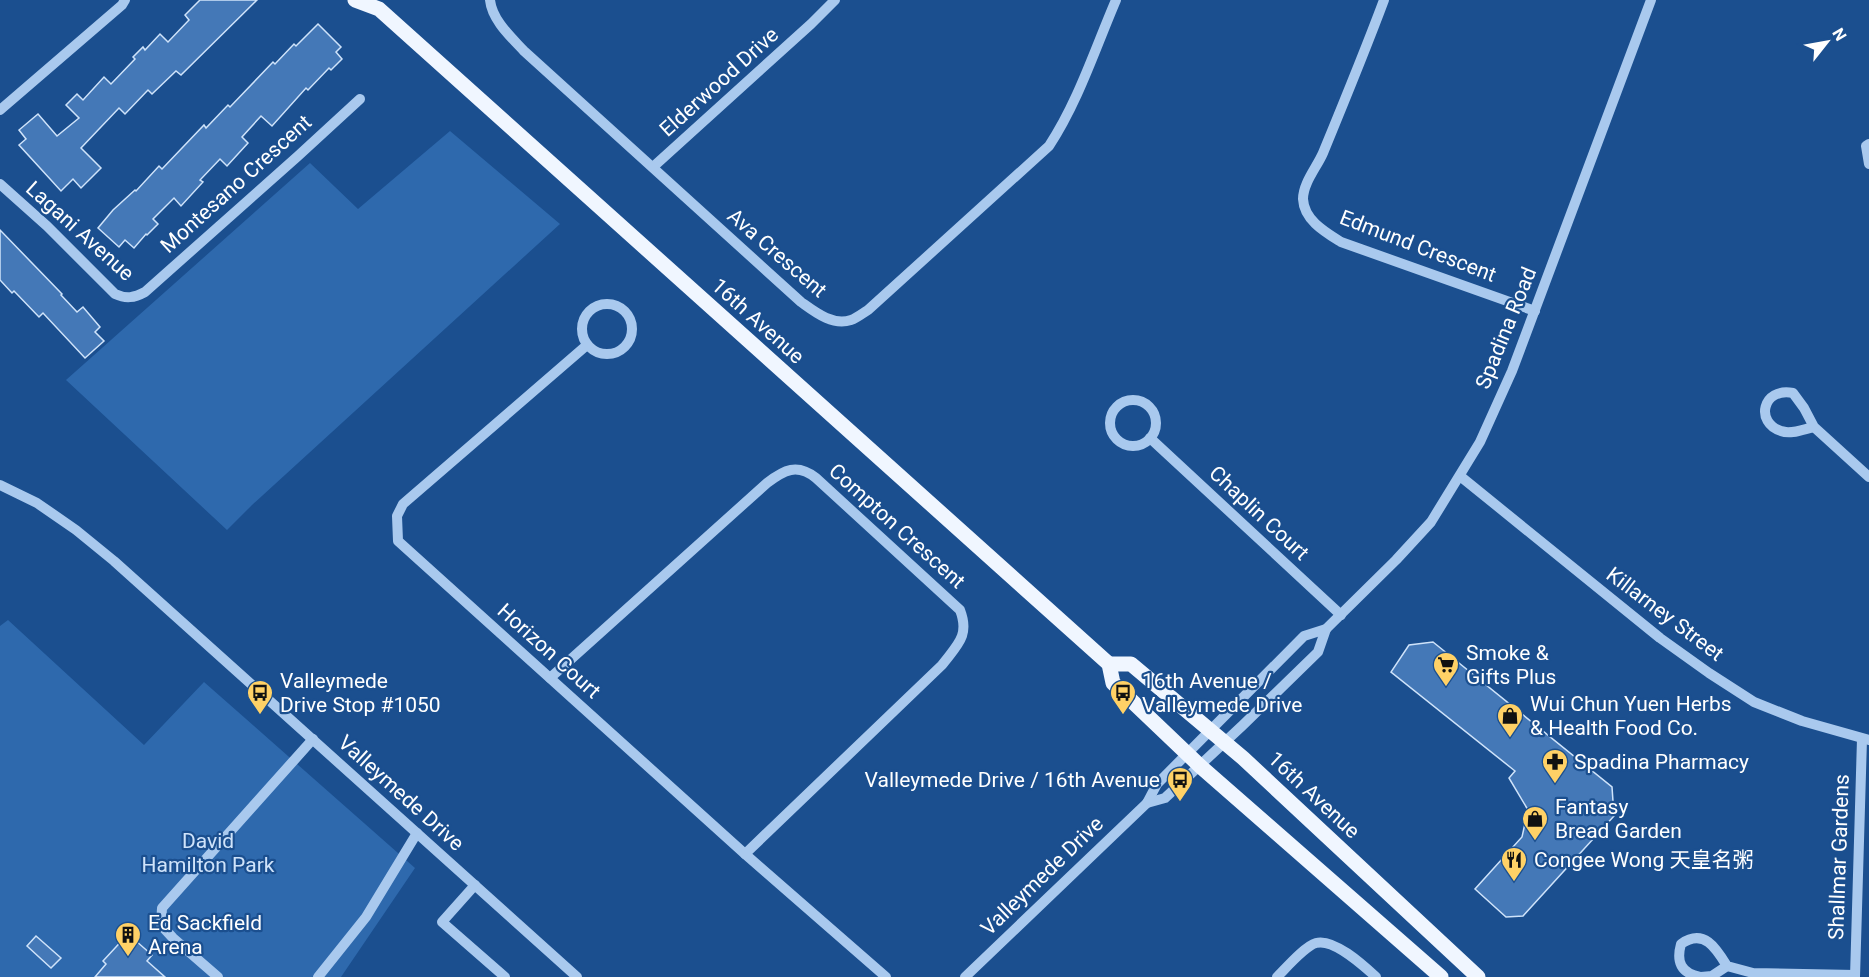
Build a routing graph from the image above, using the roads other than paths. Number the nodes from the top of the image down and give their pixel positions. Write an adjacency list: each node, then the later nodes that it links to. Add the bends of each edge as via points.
1 (135, 0): 8 (street)
2 (355, 0): 9 (main road, 16th Avenue)
3 (490, 0): 14 (street, Ava Crescent, via 499,21 524,51)
4 (836, 0): 14 (street, Elderwood Drive)
5 (1116, 0): 14 (street, Ava Crescent, via 1075,97 1049,146 868,310 851,320 836,321 819,315 801,302)
6 (1384, 0): 17 (street, Edmund Crescent, via 1307,183 1303,198 1306,212 1321,230 1341,242)
7 (1651, 0): 17 (street, Spadina Road)
8 (123, 3): 11 (street)
9 (377, 4): 26 (main road, 16th Avenue)
10 (360, 99): 16 (street, Montesano Crescent)
11 (0, 110)
12 (1869, 144): 13 (street)
13 (1869, 164)
14 (653, 167)
15 (0, 184): 16 (street, Lagani Avenue, via 115,294)
16 (137, 296)
17 (1535, 311): 21 (street, Spadina Road, via 1480,442)
18 (588, 345): 18 (street, via 601,354 618,352 630,341 629,316 616,306 600,305 593,309 583,322); 27 (street, Horizon Court, via 425,484 403,504 397,516 398,541)
19 (1814, 427): 19 (street, via 1793,393 1778,392 1766,403 1768,421 1782,432); 22 (street)
20 (1150, 438): 20 (street, via 1155,425 1148,406 1128,401 1115,409 1110,424 1121,444 1137,446); 24 (street, Chaplin Court)
21 (1460, 476): 24 (street, Spadina Road, via 1431,522); 30 (street, Killarney Street, via 1709,673 1754,702)
22 (1869, 477)
23 (0, 485): 29 (street, Valleymede Drive, via 37,503 76,530)
24 (1341, 615): 25 (street, Spadina Road)
25 (1326, 629): 28 (street, Spadina Road, via 1305,636); 31 (street, Spadina Road, via 1318,652)
26 (1109, 664): 28 (main road, 16th Avenue, via 1131,664); 32 (main road, 16th Avenue, via 1113,683)
27 (550, 678): 36 (street, Horizon Court); 36 (street, Compton Crescent, via 781,472 807,471 816,478 960,610 965,623 962,640 942,665)
28 (1210, 731): 31 (main road, 16th Avenue); 32 (street, Spadina Road)
29 (313, 739): 35 (street, Valleymede Drive); 40 (street, via 162,908 161,925)
30 (1865, 740): 39 (street, Shallmar Gardens)
31 (1225, 743): 33 (street, Spadina Road); 49 (main road, 16th Avenue)
32 (1188, 752): 33 (main road, 16th Avenue); 34 (street, Valleymede Drive, via 1157,784)
33 (1200, 766): 34 (street, Valleymede Drive, via 1165,798); 48 (main road, 16th Avenue)
34 (1146, 803): 45 (street, Valleymede Drive)
35 (417, 833): 37 (street, Valleymede Drive); 41 (street, via 366,917)
36 (745, 854): 44 (street, Horizon Court)
37 (475, 885): 42 (street, via 442,922); 43 (street, Valleymede Drive)
38 (1727, 966): 39 (street, via 1753,973); 50 (street, via 1712,976); 50 (street, via 1708,941 1689,939 1681,944 1680,962 1691,975)
39 (1855, 976)
40 (218, 977)
41 (318, 977)
42 (505, 977)
43 (577, 977)
44 (886, 977)
45 (965, 977)
46 (1277, 977): 47 (street, via 1316,943 1326,943 1357,959)
47 (1376, 977)
48 (1441, 977)
49 (1478, 977)
50 (1701, 977)

